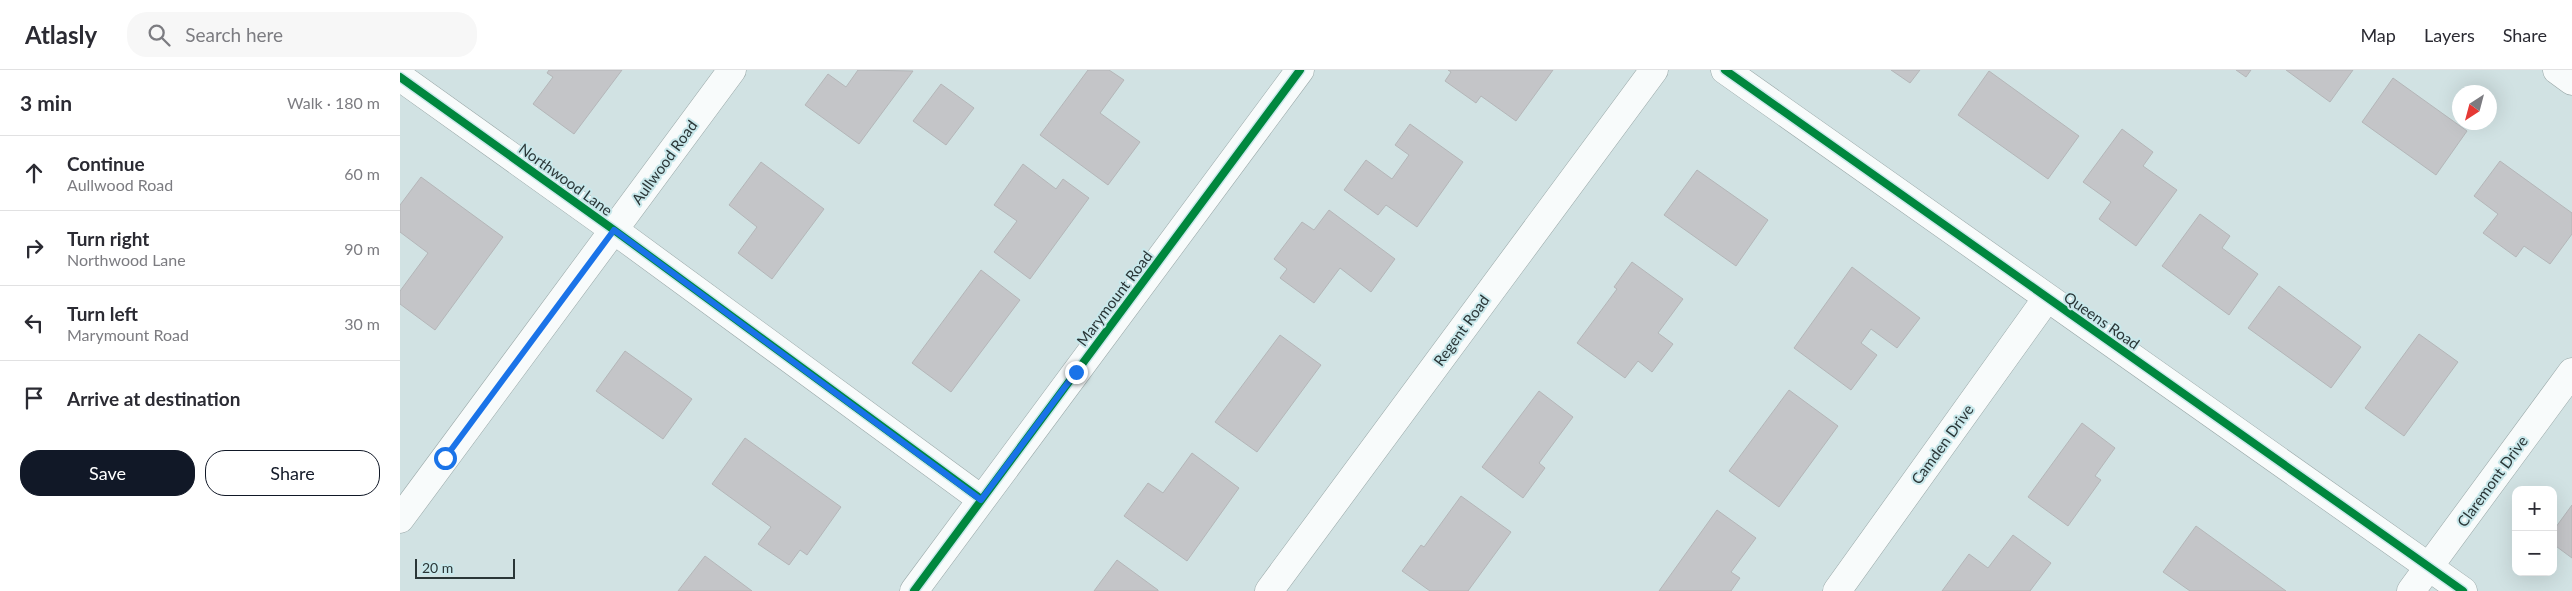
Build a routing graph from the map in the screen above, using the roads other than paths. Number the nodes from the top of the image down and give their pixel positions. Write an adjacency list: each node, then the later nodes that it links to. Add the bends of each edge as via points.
1 (732, 70): 8 (street, Aullwood Road)
2 (1300, 70): 11 (street, Marymount Road)
3 (1654, 70): 15 (street, Regent Road)
4 (1725, 70): 9 (street, Queens Road)
5 (2557, 70): 7 (street)
6 (400, 77): 8 (street, Northwood Lane)
7 (2572, 81)
8 (614, 230): 11 (street, Northwood Lane); 12 (street, Aullwood Road)
9 (2047, 298): 13 (street, Queens Road); 16 (street, Camden Drive)
10 (2572, 372): 13 (street, Claremont Drive)
11 (981, 500): 14 (street, Marymount Road)
12 (400, 519)
13 (2430, 566): 17 (street, Claremont Drive); 18 (street, Queens Road)
14 (914, 591)
15 (1269, 591)
16 (1837, 591)
17 (2411, 591)
18 (2463, 591)

